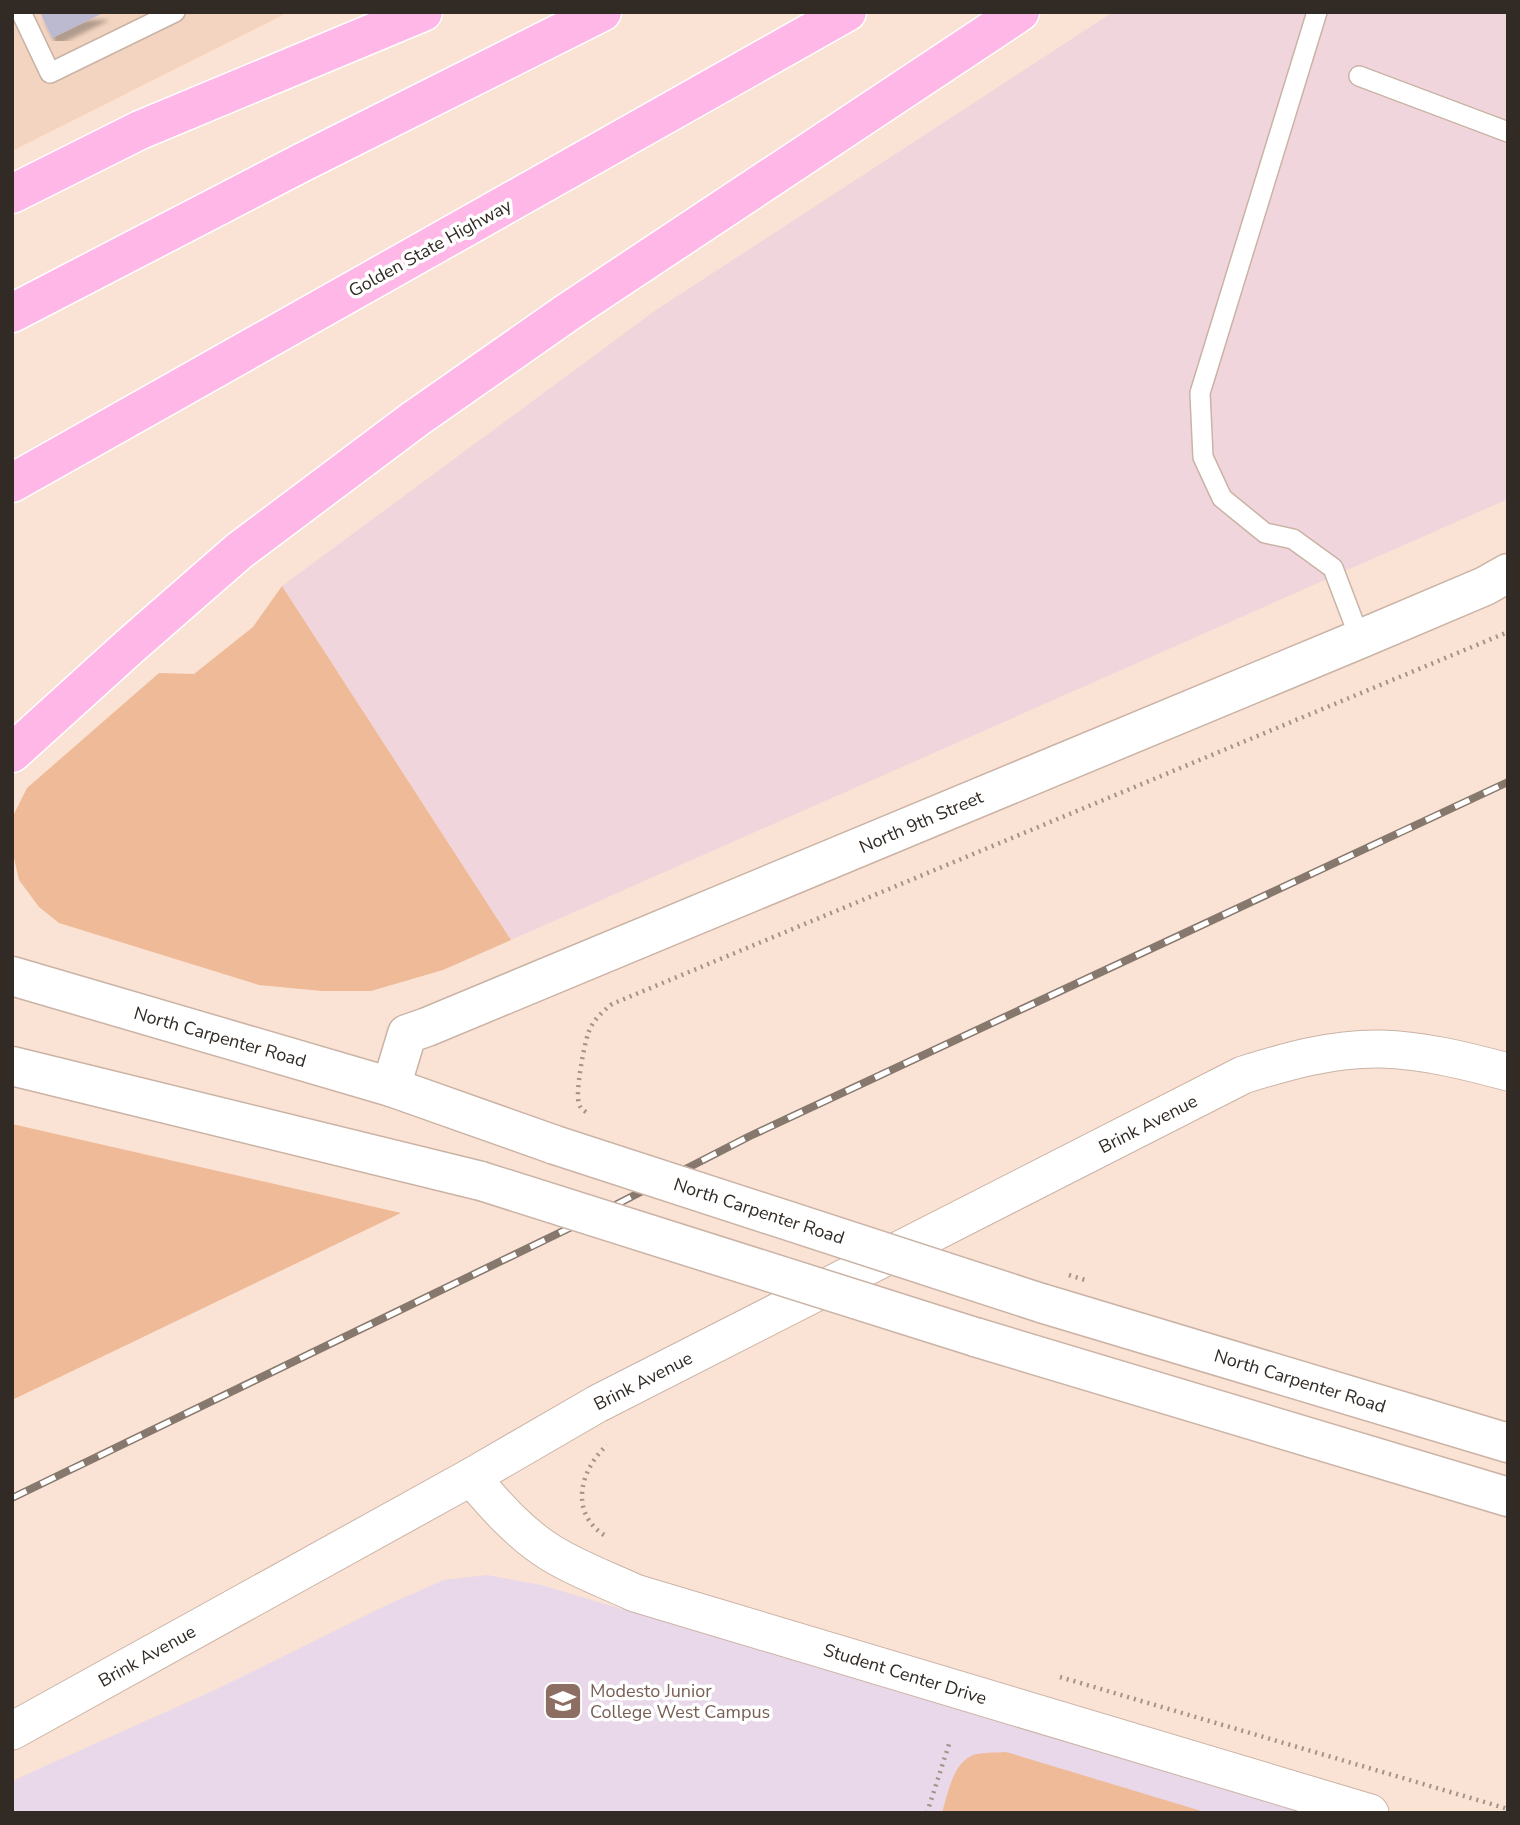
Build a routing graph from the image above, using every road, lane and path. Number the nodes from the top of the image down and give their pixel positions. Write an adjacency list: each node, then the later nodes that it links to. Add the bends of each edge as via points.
1 (22, 12): 2 (lane, via 50,72)
2 (175, 12)
3 (424, 12): 10 (highway, via 140,130)
4 (603, 12): 11 (highway)
5 (847, 12): 12 (highway, Golden State Highway)
6 (1020, 12): 16 (highway, via 415,419 239,551)
7 (1317, 12): 15 (lane, via 1199,393 1203,457 1222,498 1265,533 1293,539 1333,568)
8 (1359, 76): 9 (lane)
9 (1508, 132)
10 (12, 194)
11 (12, 313)
12 (12, 483)
13 (1500, 579): 15 (main road, North 9th Street)
14 (1508, 632): 21 (path, via 612,1004 588,1033 580,1071 579,1106)
15 (1360, 639): 20 (main road, North 9th Street, via 407,1034)
16 (12, 753)
17 (12, 976): 20 (main road, North Carpenter Road)
18 (12, 1066): 25 (main road, bridge, via 481,1181 975,1337)
19 (1508, 1072): 24 (street, Brink Avenue, via 1417,1051 1380,1049 1340,1051 1243,1075 609,1398)
20 (391, 1087): 23 (main road, North Carpenter Road, bridge, via 1041,1303)
21 (597, 1115)
22 (609, 1443): 26 (path, via 589,1467 582,1495 586,1517)
23 (1508, 1443)
24 (471, 1477): 28 (street, Brink Avenue); 32 (street, Student Center Drive, via 515,1525 551,1553 635,1593)
25 (1508, 1497)
26 (610, 1539)
27 (1053, 1675): 30 (path)
28 (12, 1731)
29 (950, 1741): 31 (path)
30 (1508, 1809)
31 (927, 1813)
32 (1370, 1813)

